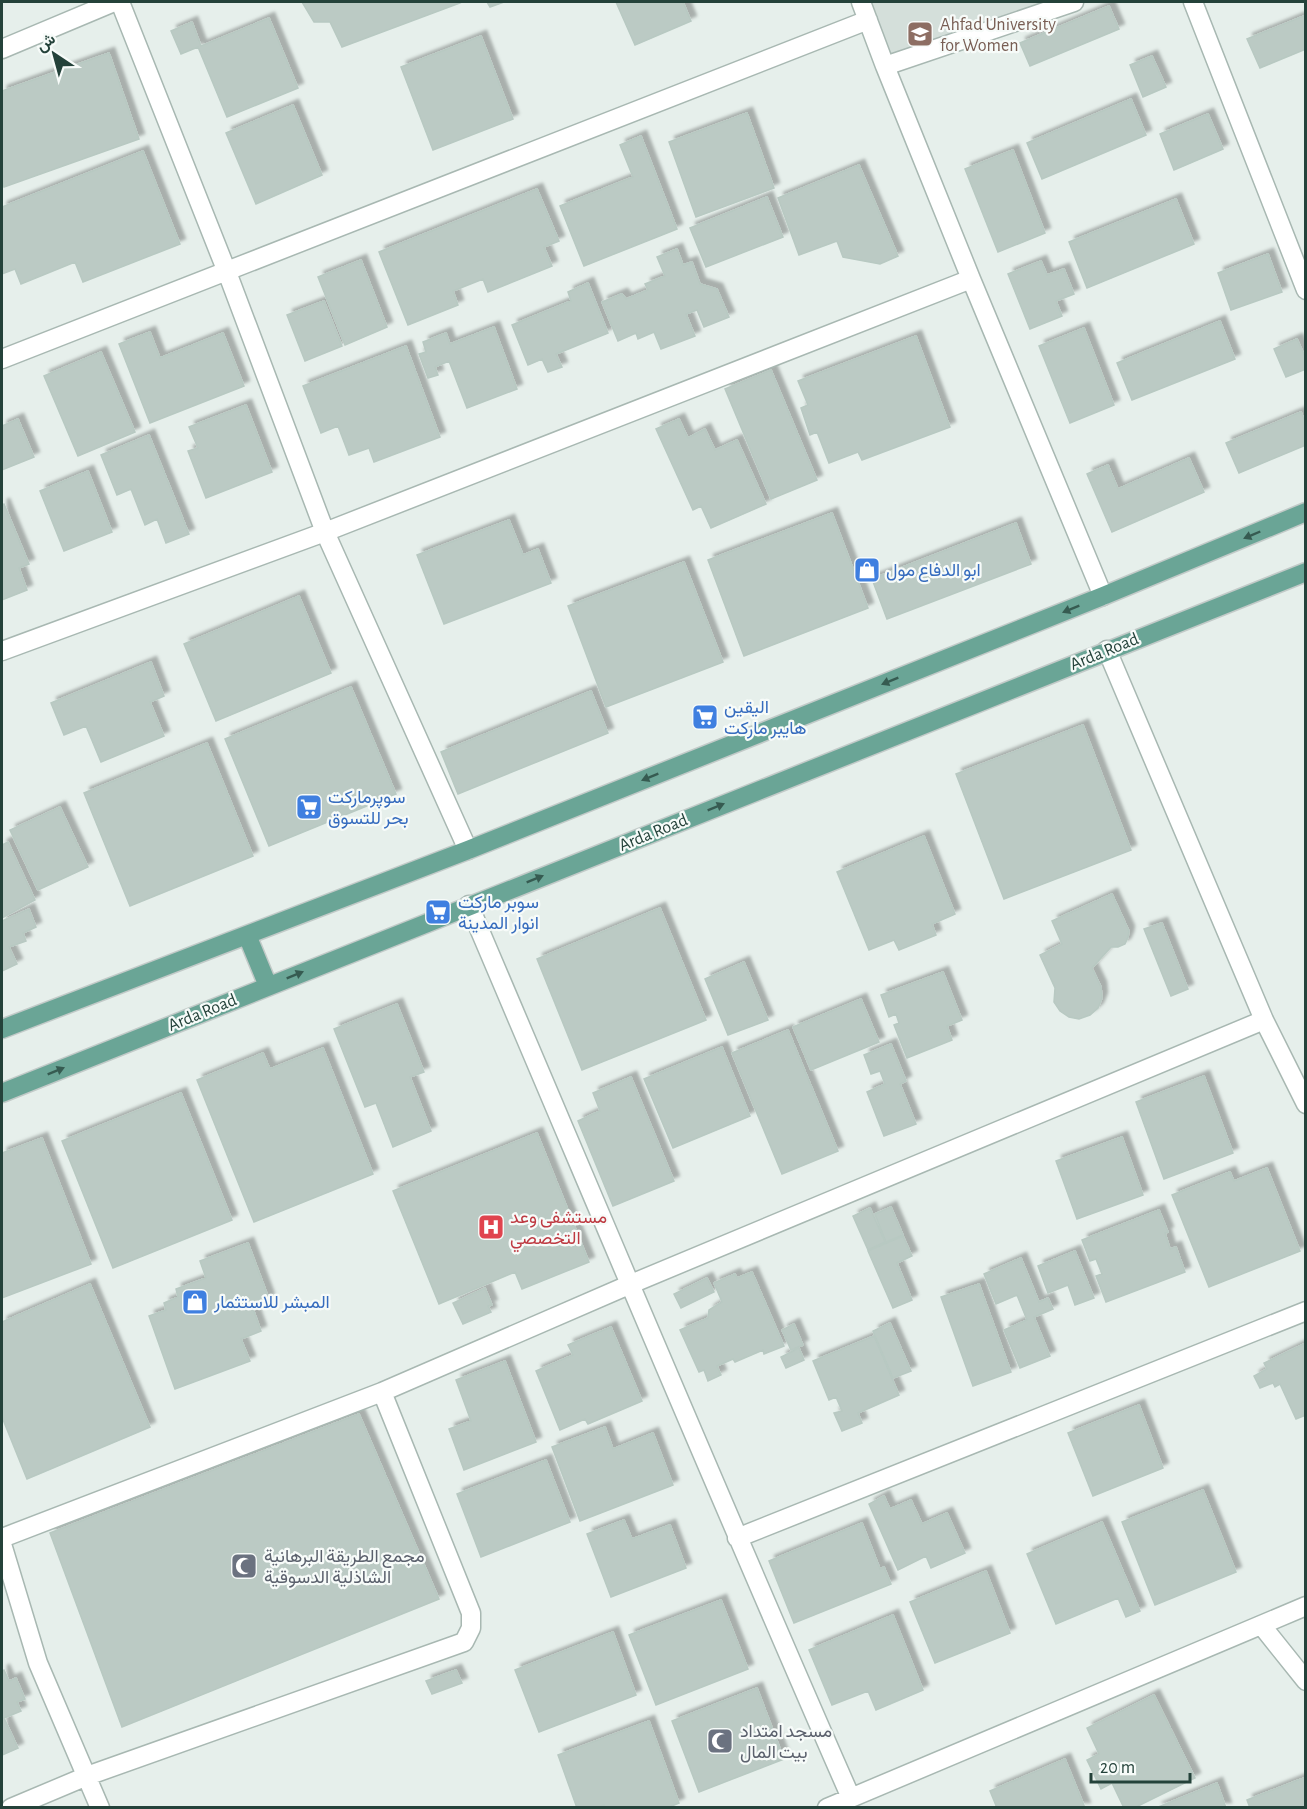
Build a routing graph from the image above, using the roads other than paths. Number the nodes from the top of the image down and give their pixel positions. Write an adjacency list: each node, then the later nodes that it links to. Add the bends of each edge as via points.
1 (114, 2): 7 (street)
2 (120, 2): 9 (street)
3 (861, 2): 6 (street)
4 (1074, 2): 8 (street)
5 (1193, 2): 11 (street)
6 (868, 20): 8 (street); 9 (street)
7 (2, 49)
8 (885, 66): 10 (street)
9 (227, 272): 12 (street); 14 (street)
10 (971, 279): 14 (street); 16 (street)
11 (1305, 290)
12 (2, 359)
13 (1305, 512): 16 (main road, one-way to 16)
14 (325, 532): 18 (street); 19 (street)
15 (1305, 572): 17 (main road, Arda Road)
16 (1103, 596): 19 (main road, one-way to 19)
17 (1107, 650): 20 (main road, Arda Road, one-way to 17); 23 (street)
18 (2, 651)
19 (468, 850): 21 (main road)
20 (469, 905): 22 (main road, Arda Road, one-way to 20); 27 (street)
21 (247, 935): 22 (main road); 24 (main road)
22 (268, 986): 25 (main road, Arda Road, one-way to 22)
23 (1264, 1020): 26 (street); 27 (street)
24 (2, 1029)
25 (2, 1093)
26 (1305, 1104)
27 (631, 1284): 29 (street); 31 (street)
28 (1305, 1311): 31 (street)
29 (382, 1392): 30 (street); 36 (street, via 471,1613 471,1628 464,1642)
30 (2, 1538)
31 (737, 1538): 37 (street)
32 (2, 1544): 36 (street, via 38,1663)
33 (1305, 1606): 34 (street)
34 (1262, 1626): 35 (street); 37 (street)
35 (1305, 1681)
36 (87, 1776): 38 (street); 39 (street)
37 (837, 1804)
38 (11, 1808)
39 (100, 1808)

